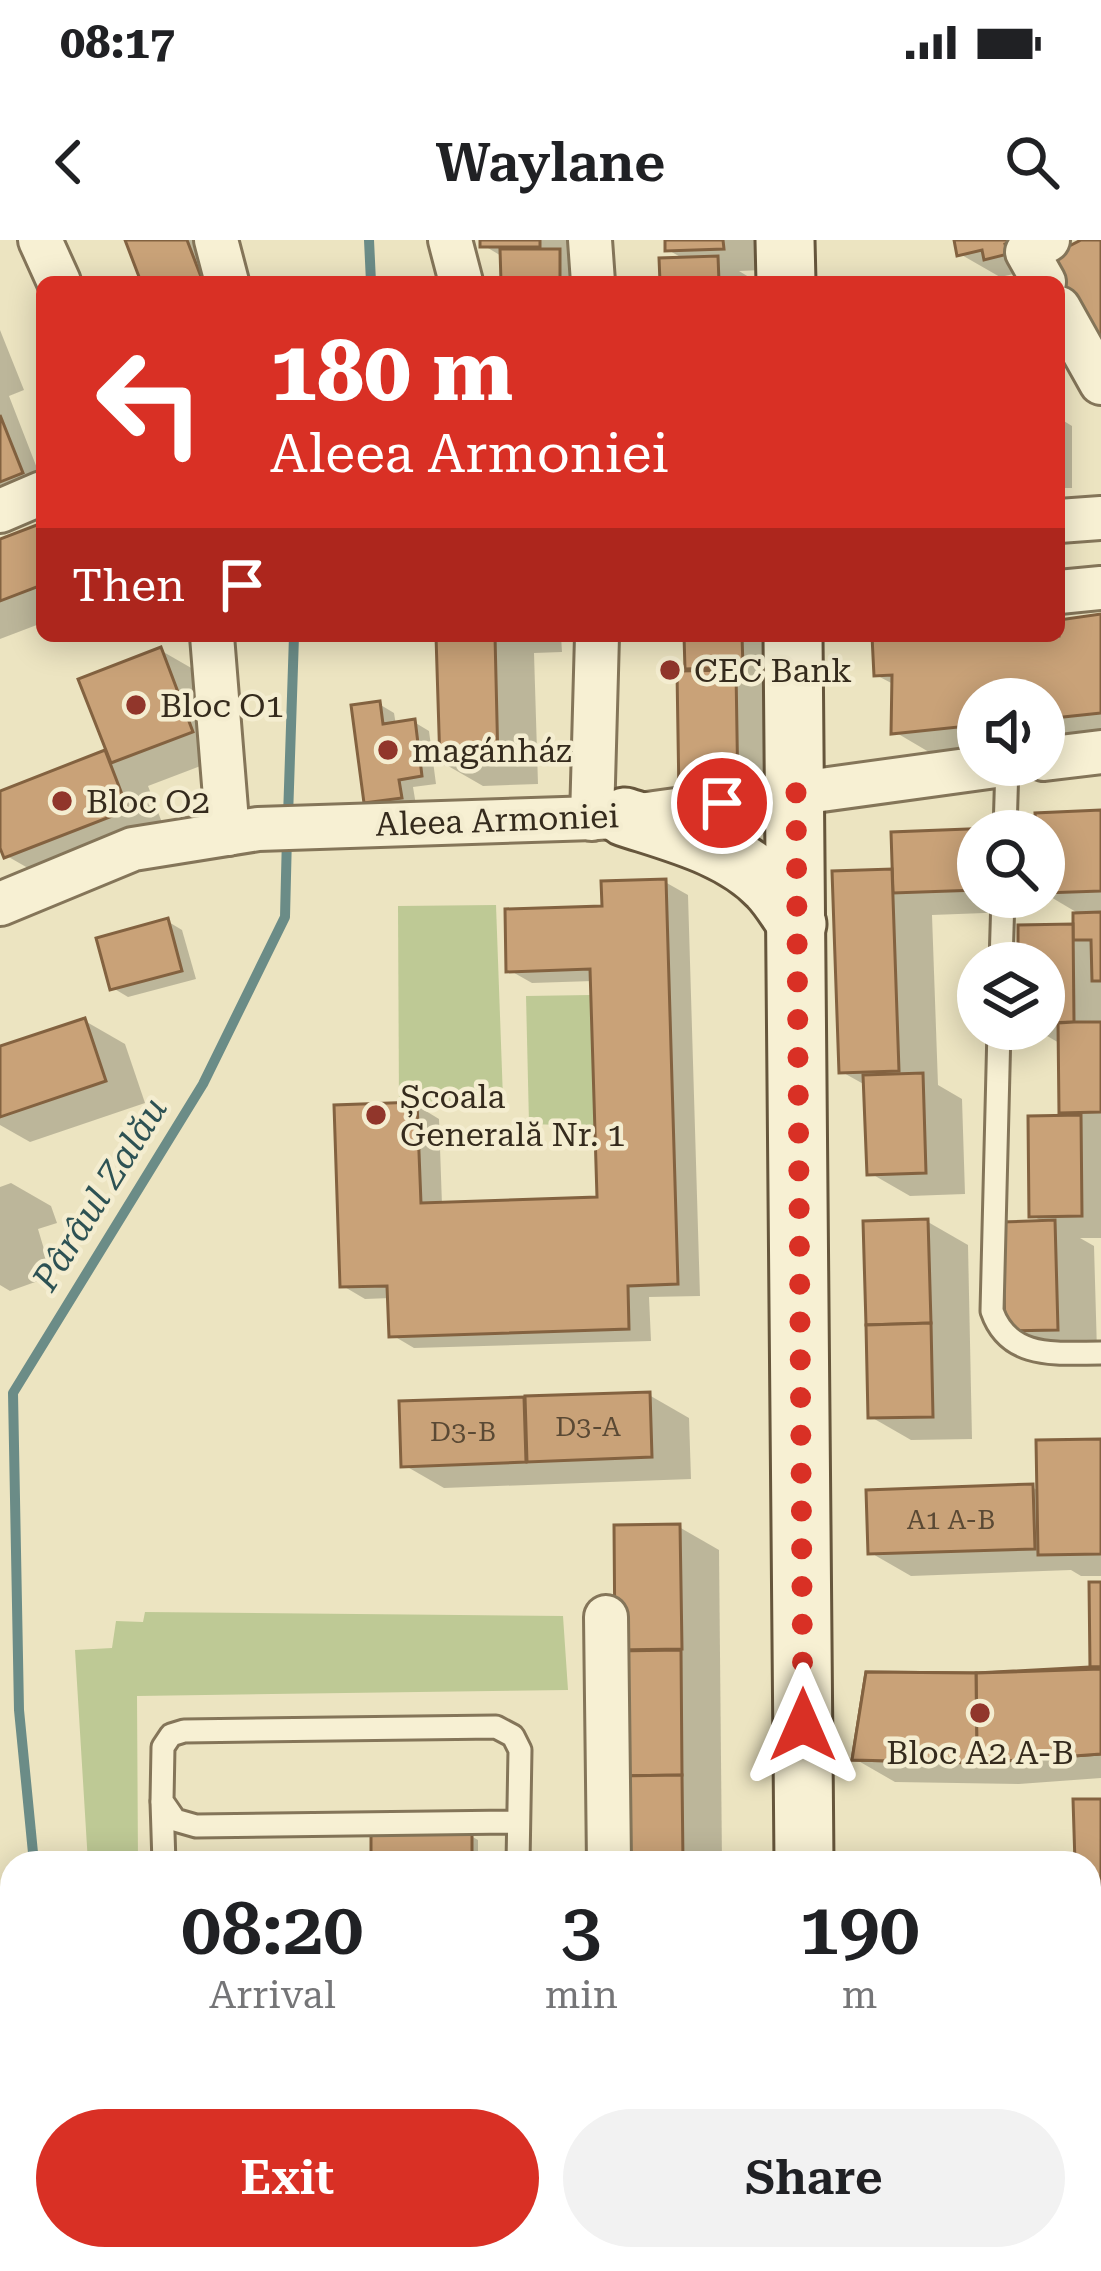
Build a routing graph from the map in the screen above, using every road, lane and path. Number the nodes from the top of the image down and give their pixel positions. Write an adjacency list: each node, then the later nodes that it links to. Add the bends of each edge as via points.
1 (40, 240): 7 (street)
2 (216, 240): 8 (street)
3 (451, 240): 9 (street)
4 (590, 240): 10 (street)
5 (785, 240): 11 (main road)
6 (1048, 240): 12 (street, via 1028,252)
7 (55, 276)
8 (225, 276)
9 (460, 276)
10 (592, 276)
11 (786, 276)
12 (1041, 276)
13 (1065, 319): 14 (street)
14 (1101, 383)
15 (36, 496): 16 (street)
16 (0, 511)
17 (1101, 518): 18 (street)
18 (1065, 521)
19 (1101, 588): 20 (street)
20 (1065, 591)
21 (213, 642): 29 (street)
22 (597, 642): 28 (street)
23 (793, 642): 27 (main road)
24 (1101, 752): 25 (street)
25 (1065, 756)
26 (957, 771): 27 (street, Aleea Armoniei)
27 (796, 792): 28 (street, Aleea Armoniei); 31 (main road)
28 (608, 818): 29 (street, Aleea Armoniei); 31 (main road, via 737,860)
29 (243, 832): 30 (street, Aleea Armoniei, via 133,849)
30 (0, 904)
31 (797, 924): 40 (main road)
32 (998, 1050): 33 (lane, via 992,1311 1004,1335 1029,1350)
33 (1101, 1353)
34 (605, 1617): 39 (street)
35 (162, 1801): 36 (lane, via 175,1820 196,1826); 36 (lane, via 163,1747 184,1731 496,1727 520,1750); 37 (lane)
36 (518, 1822): 38 (lane)
37 (164, 1851)
38 (518, 1851)
39 (609, 1851)
40 (804, 1851)

